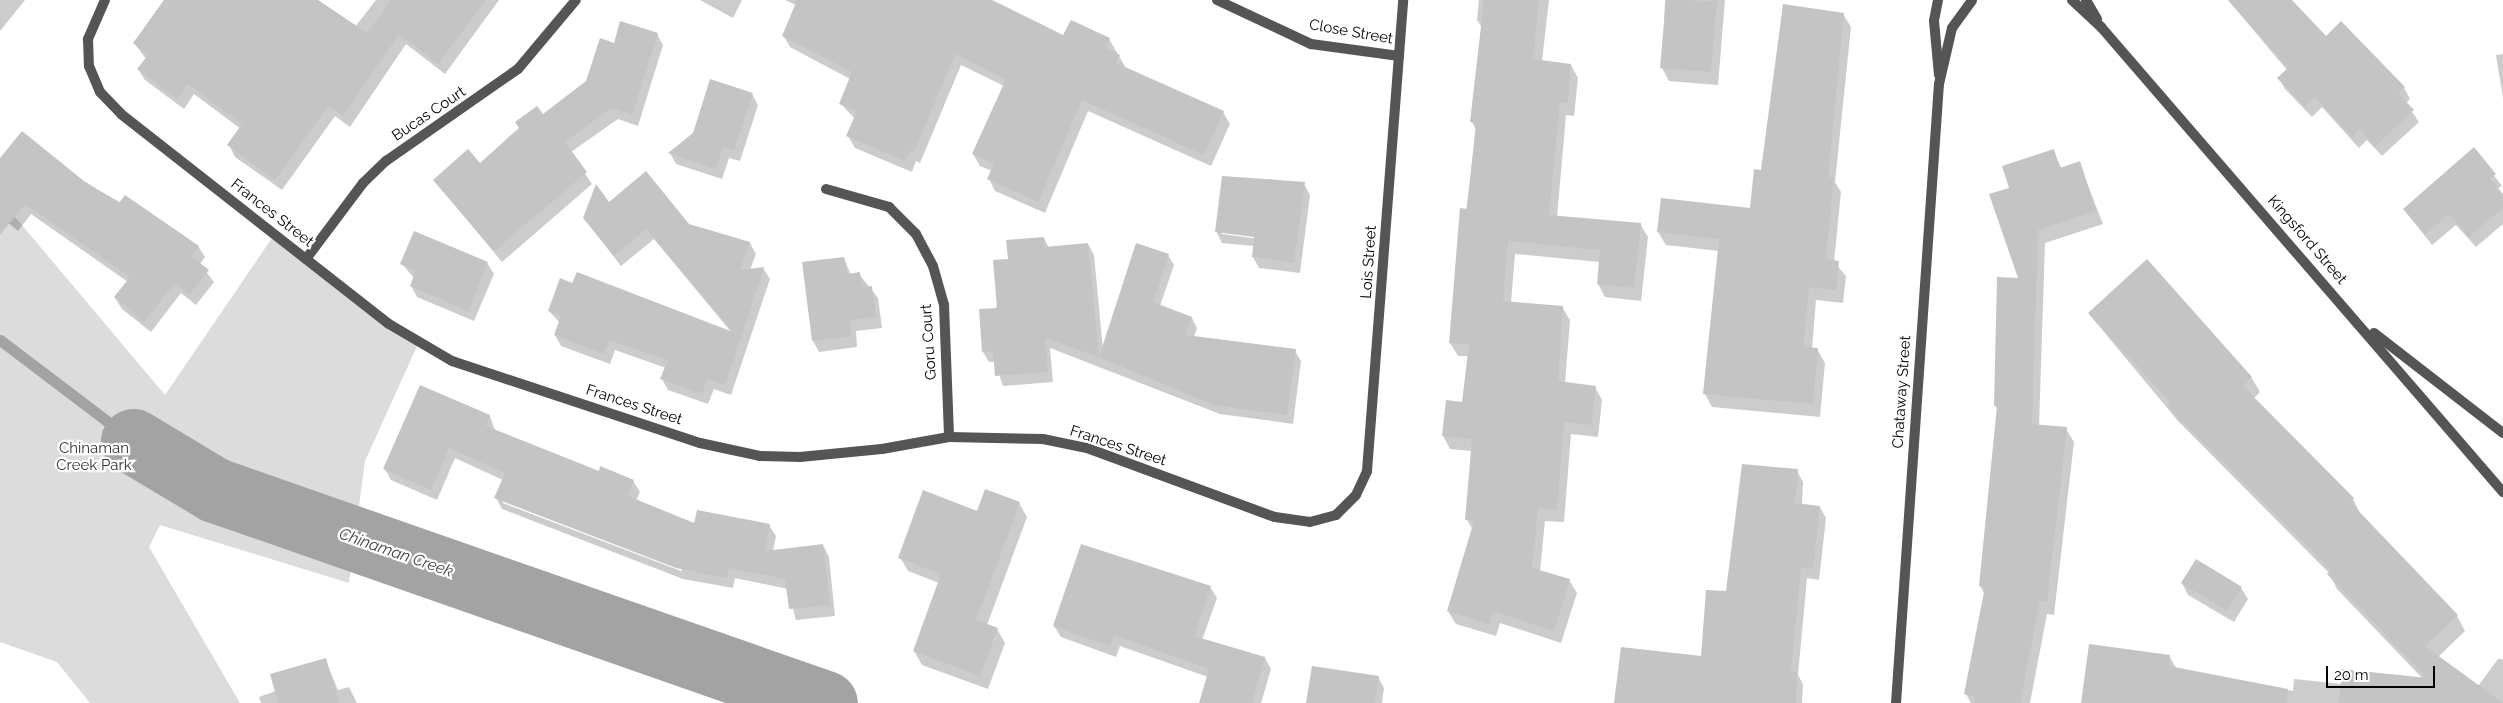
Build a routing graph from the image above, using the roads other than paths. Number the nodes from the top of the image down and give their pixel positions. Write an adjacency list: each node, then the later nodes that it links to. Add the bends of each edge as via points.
1 (105, 0): 13 (street, Frances Street, via 88,40 89,66 100,92 121,114)
2 (576, 0): 13 (street, Bucas Court, via 518,69 369,178)
3 (1217, 0): 10 (street, Close Street, via 1311,44)
4 (1403, 0): 10 (street, Lois Street)
5 (1938, 0): 11 (street, Chataway Street, via 1934,21)
6 (1972, 0): 11 (street, Chataway Street, via 1952,28)
7 (2072, 0): 9 (street, Kingsford Street)
8 (2086, 0): 9 (street, Kingsford Street)
9 (2101, 27): 14 (street, Kingsford Street)
10 (1399, 56): 20 (street, Lois Street, via 1371,448 1356,495)
11 (1940, 84): 21 (street, Chataway Street)
12 (826, 189): 16 (street, Goru Court, via 889,207 916,234 933,266 944,304)
13 (306, 259): 16 (street, Frances Street, via 389,324 452,361 700,443 760,456 800,457)
14 (2356, 319): 15 (street); 17 (street, Kingsford Street)
15 (2503, 433)
16 (949, 437): 20 (street, Frances Street, via 1043,439 1087,448 1275,517 1310,522)
17 (2490, 472): 18 (street, Kingsford Street); 19 (street, Kingsford Street)
18 (2503, 481)
19 (2503, 492)
20 (1336, 515)
21 (1896, 703)

